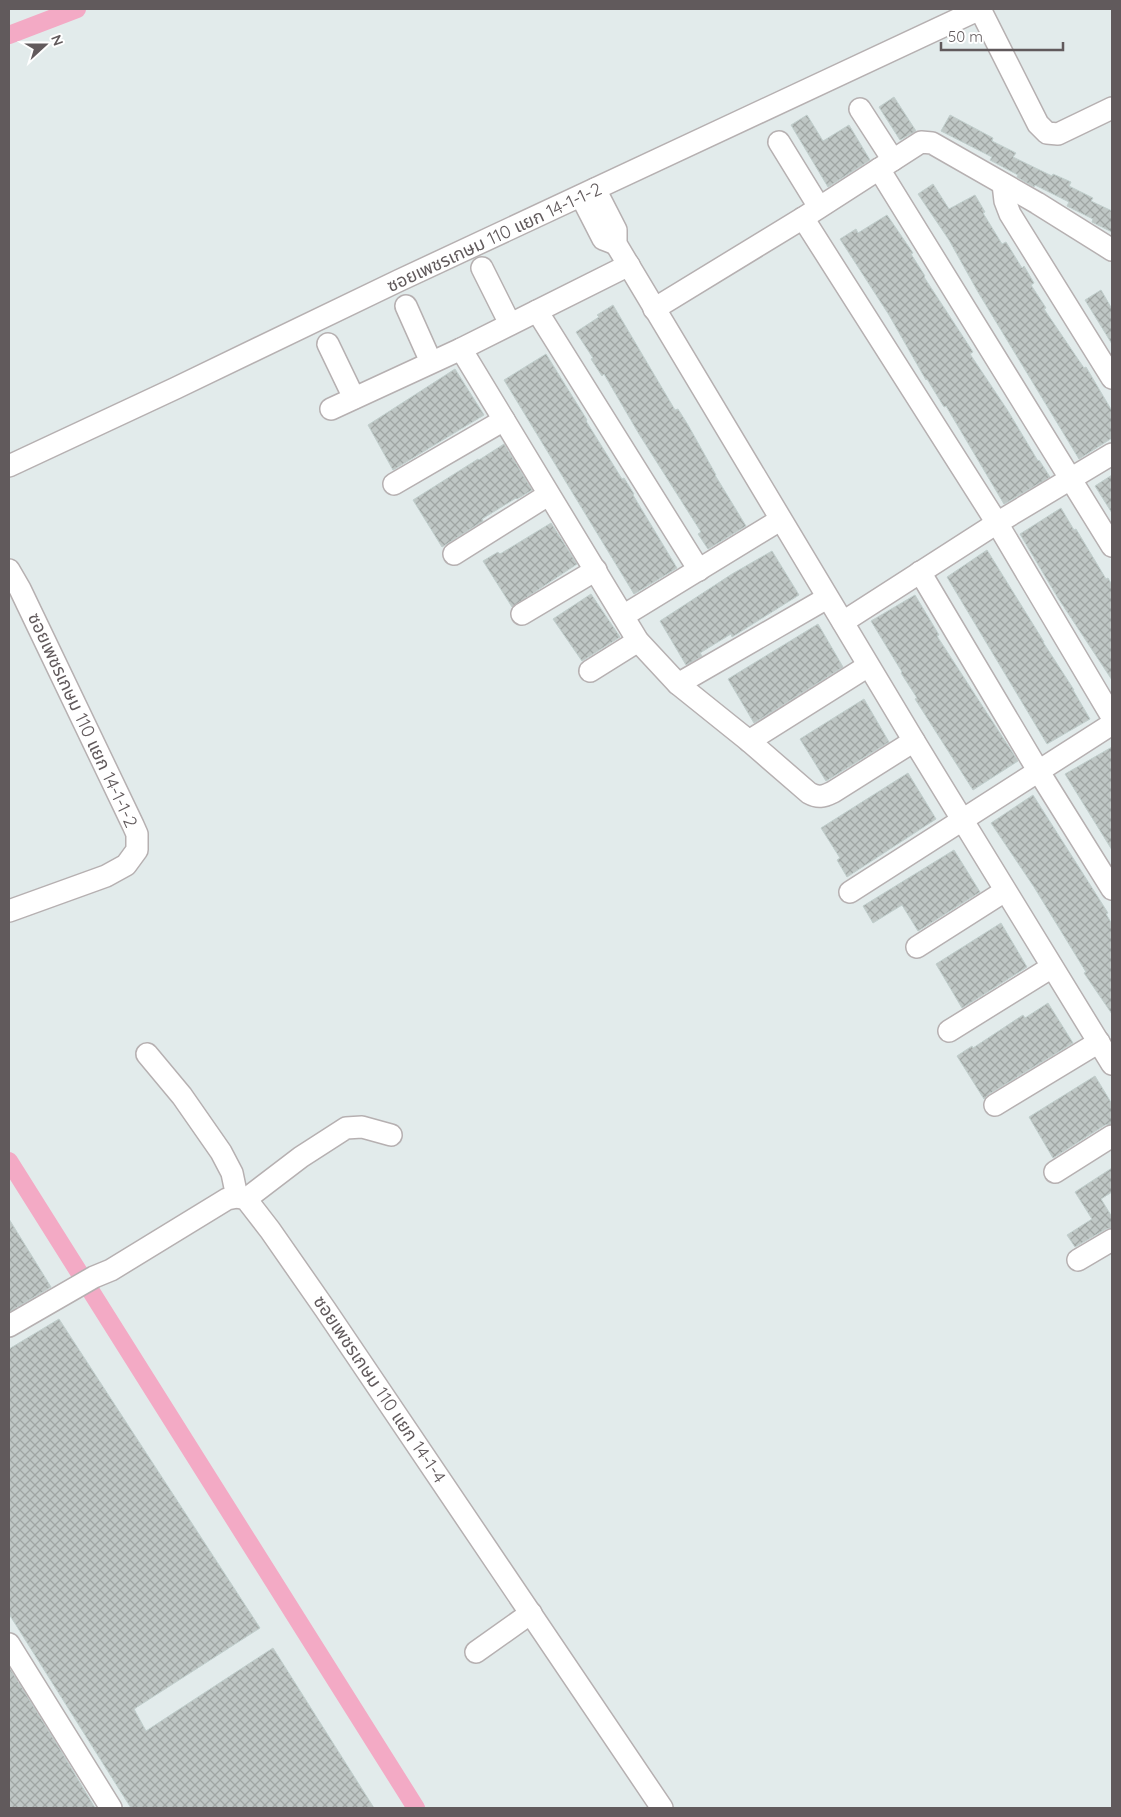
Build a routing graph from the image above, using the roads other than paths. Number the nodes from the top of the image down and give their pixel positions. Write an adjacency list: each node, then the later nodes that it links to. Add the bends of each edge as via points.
1 (980, 9): 3 (street, via 1038,124 1047,133 1058,134); 7 (street, ซอยเพชรเกษม 110 แยก 14-1-1-2)
2 (860, 108): 5 (street)
3 (1112, 108)
4 (779, 142): 8 (street)
5 (886, 164): 6 (street, via 922,142 932,143); 8 (street); 25 (street)
6 (1004, 184): 9 (street); 19 (street, via 1010,214)
7 (588, 192): 10 (street, via 616,230 616,244); 24 (street, ซอยเพชรเกษม 110 แยก 14-1-1-2)
8 (811, 212): 13 (street); 29 (street)
9 (1112, 250)
10 (629, 265): 13 (street); 14 (street)
11 (482, 268): 15 (street)
12 (406, 306): 18 (street)
13 (654, 309): 28 (street)
14 (537, 311): 15 (street); 34 (street)
15 (510, 324): 17 (street)
16 (328, 344): 20 (street)
17 (461, 349): 18 (street); 22 (street)
18 (431, 362): 20 (street)
19 (1112, 378)
20 (354, 398): 21 (street)
21 (331, 409)
22 (504, 420): 26 (street); 27 (street)
23 (1112, 454): 25 (street)
24 (9, 466)
25 (1072, 479): 29 (street); 30 (street)
26 (394, 484)
27 (548, 495): 31 (street); 33 (street)
28 (780, 520): 34 (street); 36 (street)
29 (997, 523): 35 (street); 44 (street)
30 (1112, 546)
31 (454, 554)
32 (9, 570): 53 (street, ซอยเพชรเกษม 110 แยก 14-1-1-2, via 134,825 138,842 131,860 119,870)
33 (596, 570): 37 (street); 38 (street)
34 (699, 570): 38 (street)
35 (920, 572): 39 (street); 48 (street)
36 (827, 598): 39 (street); 43 (street)
37 (522, 614)
38 (623, 616): 40 (street)
39 (843, 622): 41 (street)
40 (638, 641): 42 (street); 43 (street)
41 (868, 666): 46 (street); 47 (street)
42 (590, 671)
43 (678, 684): 46 (street)
44 (1112, 717)
45 (1112, 724): 48 (street)
46 (749, 741): 47 (street, via 817,797 825,797)
47 (914, 742): 49 (street)
48 (1039, 772): 49 (street); 50 (street)
49 (962, 820): 51 (street); 52 (street)
50 (1112, 889)
51 (1005, 891): 54 (street); 55 (street)
52 (850, 892)
53 (9, 911)
54 (917, 947)
55 (1052, 967): 56 (street); 57 (street)
56 (949, 1031)
57 (1099, 1042): 59 (street); 60 (street)
58 (147, 1054): 64 (street, via 182,1096 221,1152)
59 (1112, 1064)
60 (995, 1105)
61 (391, 1135): 64 (street, via 362,1127 346,1128)
62 (1112, 1136): 63 (street)
63 (1054, 1172)
64 (241, 1198): 67 (street, via 227,1199 112,1270 86,1281); 68 (street, ซอยเพชรเกษม 110 แยก 14-1-4, via 270,1230)
65 (1112, 1240): 66 (street)
66 (1078, 1260)
67 (9, 1326)
68 (531, 1613): 70 (street); 72 (street, ซอยเพชรเกษม 110 แยก 14-1-4)
69 (9, 1644): 71 (street)
70 (476, 1652)
71 (111, 1808)
72 (662, 1808)

